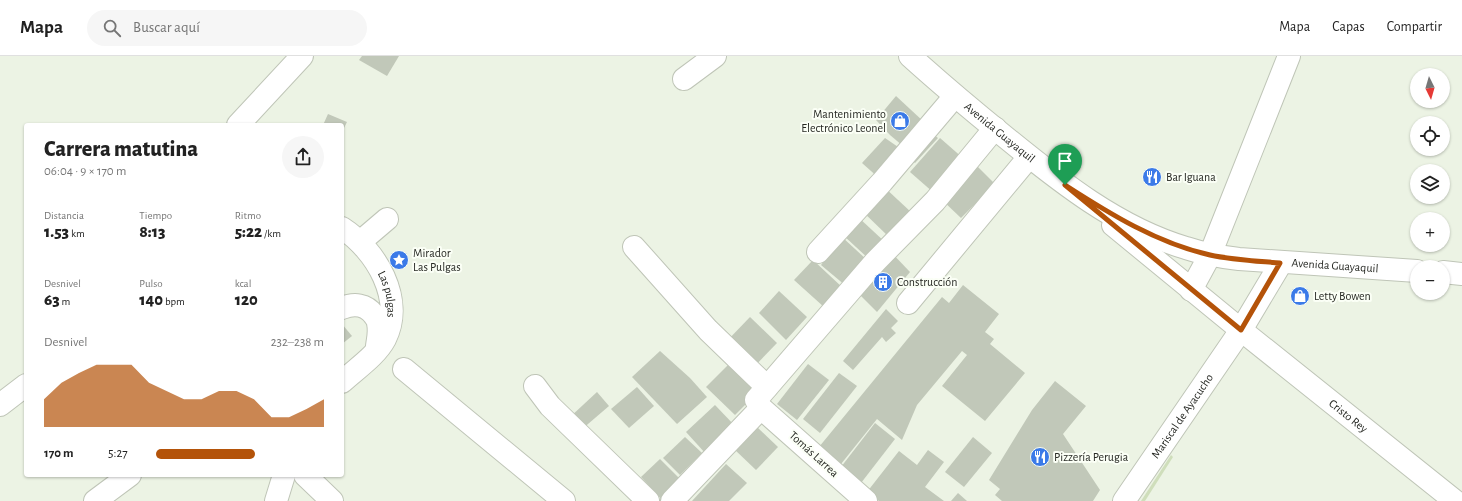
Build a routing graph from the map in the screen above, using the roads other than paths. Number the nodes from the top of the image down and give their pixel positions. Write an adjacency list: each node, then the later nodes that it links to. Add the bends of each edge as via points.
1 (302, 56): 7 (street)
2 (715, 56): 5 (street)
3 (910, 56): 6 (street, Avenida Guayaquil)
4 (1289, 56): 16 (street)
5 (684, 79)
6 (955, 96): 8 (street, Avenida Guayaquil); 15 (street)
7 (240, 123)
8 (994, 128): 9 (street, Avenida Guayaquil); 30 (street, via 935,201 875,262)
9 (1029, 157): 10 (street, Avenida Guayaquil); 22 (street)
10 (1065, 185): 16 (street, Avenida Guayaquil, via 1103,210 1158,238); 21 (street, Cristo Rey)
11 (387, 220): 13 (street)
12 (344, 230): 13 (street, Las pulgas)
13 (360, 242): 25 (street, Las pulgas, via 374,260 390,294 390,326 385,340)
14 (634, 247): 30 (street, via 708,330)
15 (818, 252)
16 (1210, 255): 17 (street, Avenida Guayaquil); 21 (street)
17 (1280, 263): 18 (street, Avenida Guayaquil); 24 (street, Mariscal de Ayacucho)
18 (1410, 271)
19 (1450, 273): 20 (street)
20 (1462, 274)
21 (1191, 290): 24 (street, Cristo Rey)
22 (908, 302)
23 (344, 307): 25 (street, via 359,305 370,310 378,321)
24 (1241, 330): 43 (street, Mariscal de Ayacucho); 44 (street, Cristo Rey)
25 (376, 352): 27 (street, Las pulgas)
26 (404, 369): 39 (street)
27 (344, 380)
28 (535, 386): 40 (street, via 550,406)
29 (24, 387): 31 (street)
30 (767, 387): 32 (street, via 756,400)
31 (0, 405)
32 (761, 408): 41 (street); 42 (street, Tomás Larrea)
33 (127, 477): 36 (street)
34 (283, 477): 37 (street)
35 (307, 477): 38 (street)
36 (95, 501)
37 (276, 501)
38 (332, 501)
39 (564, 501)
40 (648, 501)
41 (672, 501)
42 (866, 501)
43 (1124, 501)
44 (1455, 501)

